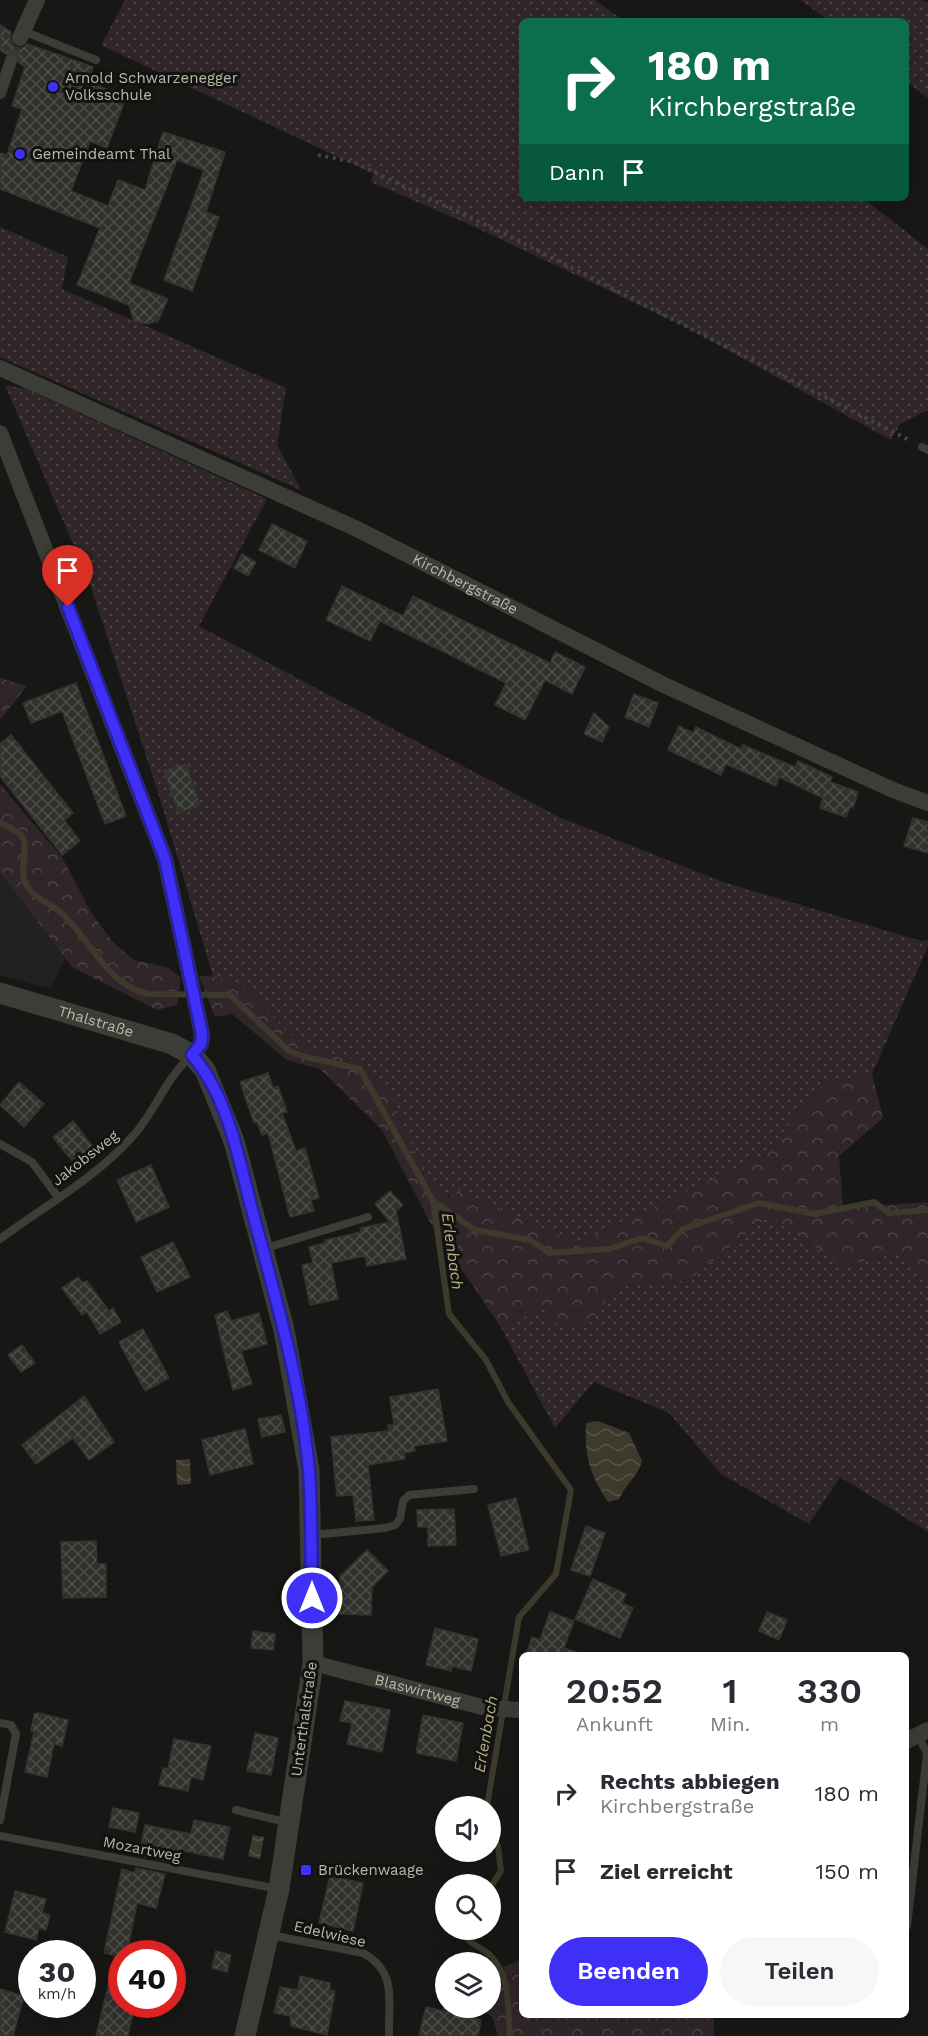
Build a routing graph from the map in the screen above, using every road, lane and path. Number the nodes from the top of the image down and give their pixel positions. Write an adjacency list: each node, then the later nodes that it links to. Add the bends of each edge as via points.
1 (37, 0): 2 (street)
2 (22, 35): 3 (lane)
3 (96, 60)
4 (11, 61): 5 (street)
5 (0, 93)
6 (318, 155): 9 (path, via 353,162 506,235)
7 (0, 368): 10 (street, Kirchbergstraße, via 284,494 664,685)
8 (0, 433): 12 (street, via 160,844 199,1011 201,1044)
9 (925, 448)
10 (928, 803)
11 (0, 993): 12 (street, Thalstraße, via 172,1044)
12 (192, 1055): 14 (lane, Jakobsweg, via 176,1069 126,1144); 17 (street, Unterthalstraße, via 205,1070 234,1141)
13 (0, 1144): 14 (lane, via 32,1162)
14 (58, 1197): 16 (lane, Jakobsweg)
15 (368, 1217): 17 (lane)
16 (0, 1239)
17 (263, 1250): 19 (street, Unterthalstraße, via 284,1330 309,1470)
18 (474, 1489): 19 (lane, via 409,1495 404,1499 400,1519 390,1527)
19 (311, 1535): 20 (street, Unterthalstraße)
20 (313, 1663): 21 (street, Blaswirtweg, via 486,1708); 26 (street, Unterthalstraße)
21 (519, 1710)
22 (0, 1723): 25 (lane, via 11,1725 16,1734)
23 (917, 1736): 29 (lane, via 927,1754)
24 (236, 1810): 26 (lane)
25 (0, 1820)
26 (290, 1823): 28 (street, Unterthalstraße)
27 (0, 1836): 28 (lane, Mozartweg)
28 (279, 1889): 30 (street, Unterthalstraße)
29 (909, 1909)
30 (270, 1935): 31 (street, Unterthalstraße); 32 (lane, Edelwiese, via 363,1953 374,1959 387,1975)
31 (244, 2036)
32 (389, 2036)

